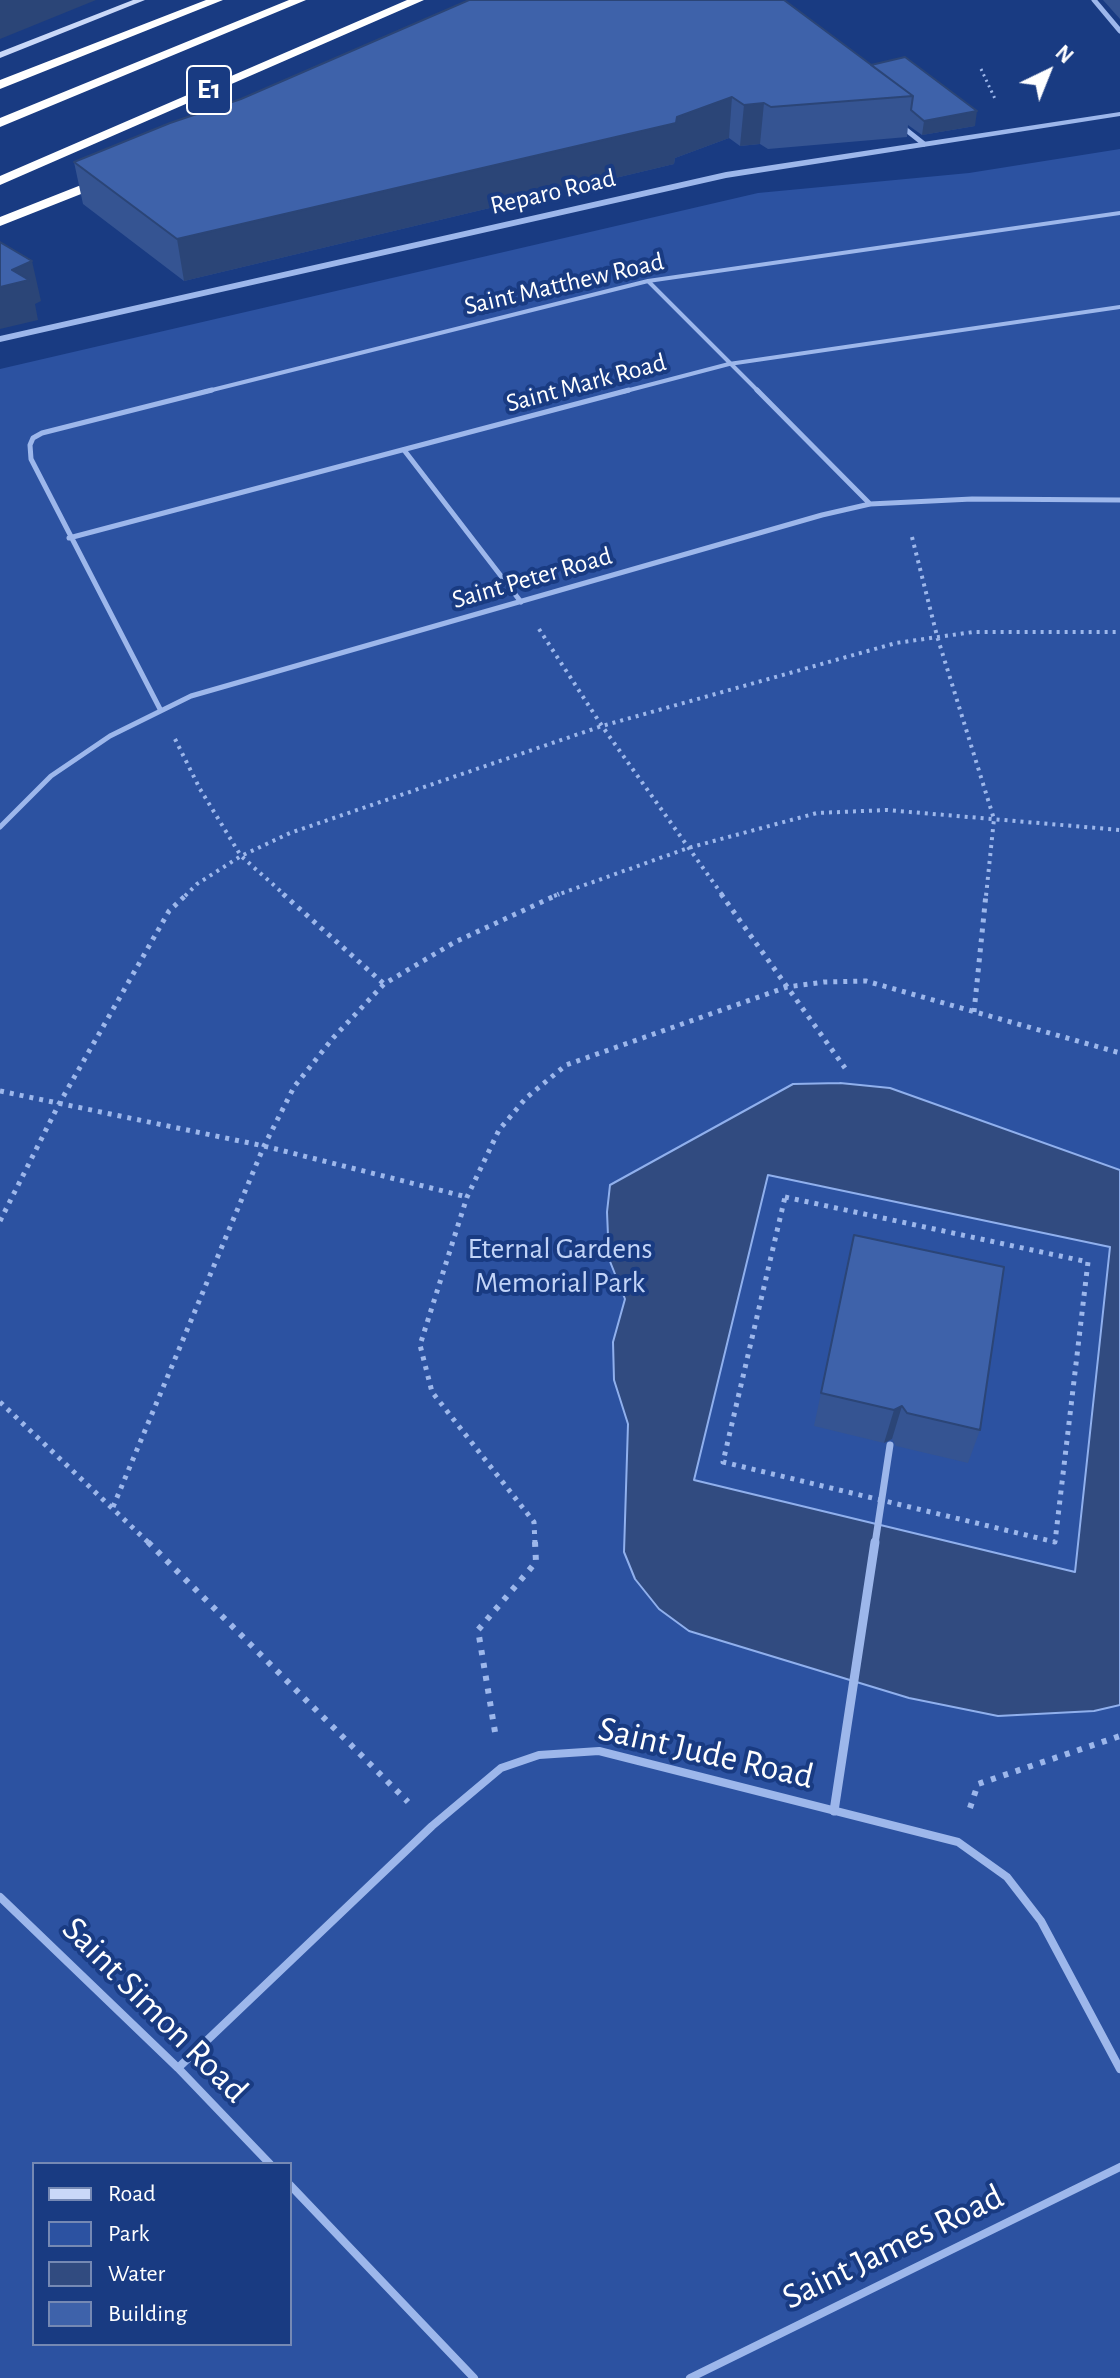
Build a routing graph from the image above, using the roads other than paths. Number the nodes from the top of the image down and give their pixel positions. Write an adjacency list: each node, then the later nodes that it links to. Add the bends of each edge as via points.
1 (141, 0): 7 (main road)
2 (217, 0): 8 (highway)
3 (300, 0): 10 (highway, E1)
4 (418, 0): 14 (highway, E1)
5 (1094, 0): 6 (street)
6 (1120, 31)
7 (0, 55)
8 (0, 85)
9 (1120, 114): 12 (street, Reparo Road)
10 (0, 123)
11 (899, 125): 12 (street)
12 (924, 144): 19 (street, Reparo Road, via 726,175)
13 (125, 172): 16 (highway)
14 (0, 181)
15 (1120, 213): 17 (lane, Saint Matthew Road)
16 (0, 222)
17 (648, 281): 20 (lane); 24 (lane, Saint Matthew Road, via 42,433 30,445 31,459)
18 (1120, 307): 20 (lane, Saint Mark Road)
19 (0, 339)
20 (729, 364): 21 (lane, Saint Mark Road); 23 (lane)
21 (404, 450): 24 (lane, Saint Mark Road); 25 (street)
22 (1120, 500): 23 (lane, Saint Peter Road)
23 (870, 504): 25 (lane, Saint Peter Road)
24 (69, 538): 26 (lane)
25 (521, 602): 26 (lane, Saint Peter Road)
26 (160, 709): 27 (lane, Saint Peter Road, via 51,776)
27 (0, 827)
28 (890, 1445): 29 (street)
29 (834, 1811): 31 (lane, Saint Jude Road, via 599,1751 539,1755 501,1768 432,1826); 32 (lane, Saint Jude Road, via 958,1842 1007,1877 1041,1921)
30 (0, 1897): 31 (lane, Saint Simon Road)
31 (178, 2068): 33 (lane, Saint Simon Road)
32 (1120, 2069)
33 (268, 2162)
34 (1120, 2167): 37 (lane, Saint James Road)
35 (292, 2187): 36 (lane)
36 (474, 2378)
37 (690, 2378)

